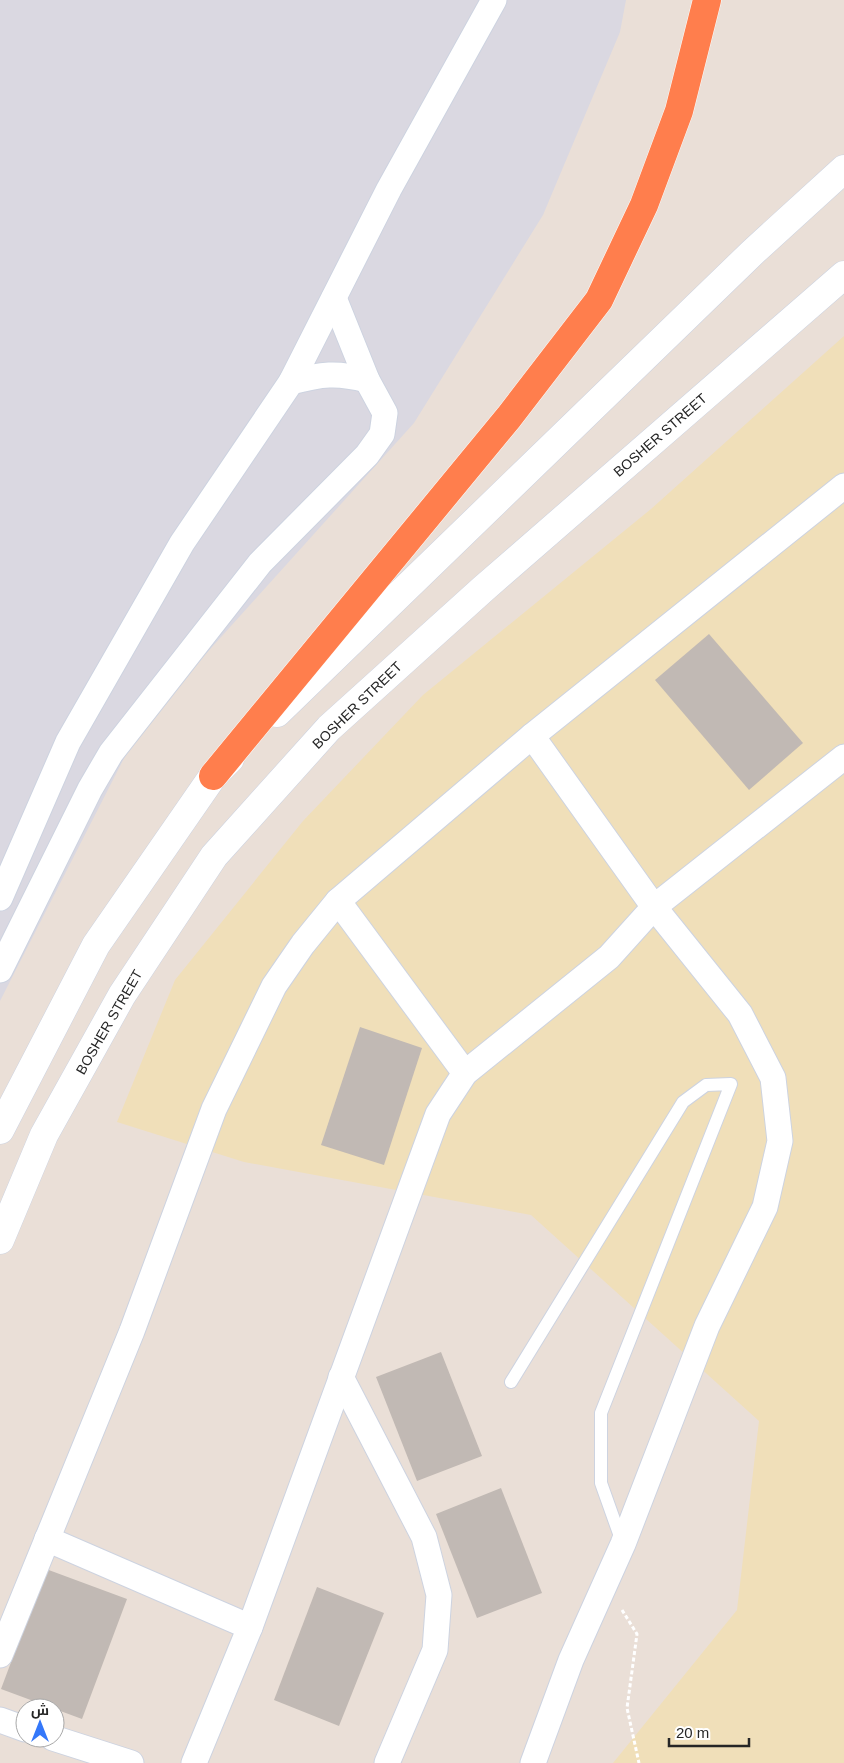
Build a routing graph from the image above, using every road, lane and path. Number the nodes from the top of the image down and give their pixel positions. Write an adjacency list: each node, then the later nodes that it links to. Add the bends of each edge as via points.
1 (494, 0): 5 (street, via 389,189)
2 (707, 0): 11 (highway, via 679,111 644,205 599,300 510,417)
3 (844, 169): 11 (main road, via 753,252)
4 (844, 275): 18 (main road, BOSHER STREET, via 483,588 330,728 214,856 122,995 44,1136)
5 (334, 298): 6 (street); 7 (street)
6 (367, 380): 7 (street, via 347,374 322,373); 15 (street, via 385,413 382,434 366,455 260,563 111,753)
7 (291, 382): 12 (street, via 182,543 68,742)
8 (844, 486): 9 (street)
9 (532, 736): 13 (street); 14 (street)
10 (844, 757): 14 (street)
11 (213, 776): 17 (main road, via 96,945)
12 (0, 898)
13 (338, 901): 16 (street); 21 (street, via 274,986 214,1109 132,1331)
14 (654, 907): 16 (street, via 609,957); 22 (street, via 740,1014 773,1078 780,1141 765,1207 707,1326)
15 (0, 970)
16 (465, 1073): 19 (street, via 438,1114)
17 (0, 1130)
18 (0, 1240)
19 (341, 1377): 24 (street); 33 (street, via 424,1537 439,1594 435,1650)
20 (511, 1382): 22 (lane, via 682,1102 706,1085 731,1084 601,1413 601,1483)
21 (47, 1539): 24 (street); 25 (street)
22 (623, 1544): 23 (street)
23 (606, 1582): 34 (street, via 570,1660); 35 (path, via 636,1634 627,1708)
24 (250, 1627): 28 (street)
25 (0, 1655)
26 (0, 1720): 27 (street)
27 (15, 1725)
28 (204, 1737): 31 (street); 32 (street)
29 (65, 1742): 30 (street)
30 (131, 1763)
31 (189, 1763)
32 (194, 1763)
33 (387, 1763)
34 (533, 1763)
35 (639, 1763)

